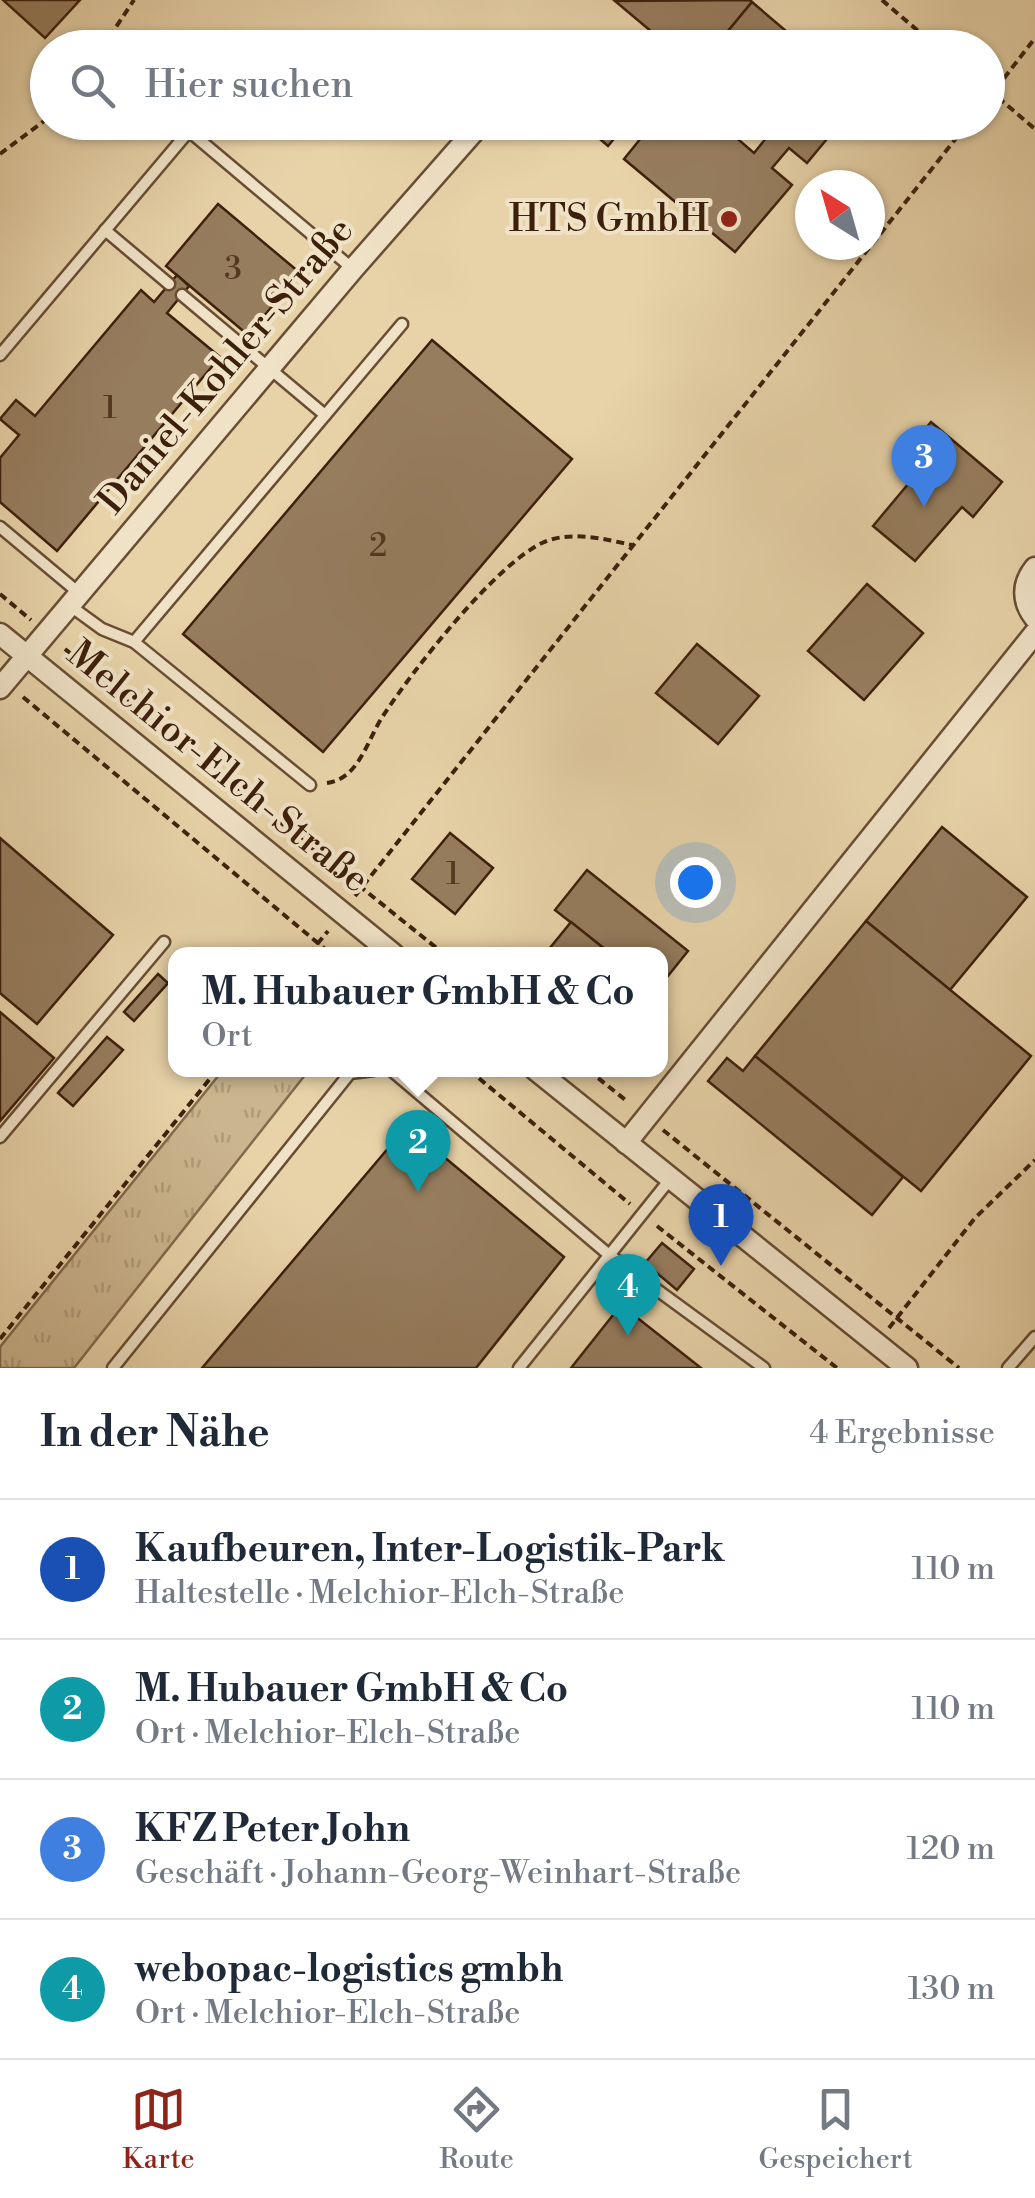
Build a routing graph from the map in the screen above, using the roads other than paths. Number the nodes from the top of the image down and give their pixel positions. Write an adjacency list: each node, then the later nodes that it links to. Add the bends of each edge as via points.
1 (181, 140): 4 (lane)
2 (201, 140): 5 (lane)
3 (466, 140): 5 (street, Daniel-Kohler-Straße)
4 (105, 230): 6 (lane); 9 (lane)
5 (353, 268): 10 (street, Daniel-Kohler-Straße)
6 (169, 284)
7 (182, 295): 10 (lane)
8 (402, 324): 11 (lane)
9 (0, 355)
10 (269, 368): 11 (lane); 14 (street, Daniel-Kohler-Straße)
11 (325, 415): 18 (lane)
12 (0, 526): 14 (lane)
13 (1035, 568): 15 (street, via 1024,593)
14 (74, 599): 18 (lane, via 102,629); 19 (street, Daniel-Kohler-Straße)
15 (1035, 618)
16 (1035, 633): 28 (street)
17 (0, 634): 19 (street, Melchior-Elch-Straße)
18 (134, 642): 21 (lane)
19 (26, 656): 20 (street, Daniel-Kohler-Straße); 23 (street, Melchior-Elch-Straße)
20 (2, 685)
21 (310, 785)
22 (164, 942): 27 (lane)
23 (384, 947)
24 (347, 1077): 32 (lane)
25 (399, 1077): 30 (lane)
26 (545, 1077): 28 (street)
27 (0, 1136)
28 (626, 1143): 29 (street)
29 (671, 1178): 30 (lane); 35 (street)
30 (608, 1254): 33 (lane); 34 (lane)
31 (1035, 1337): 36 (lane)
32 (113, 1368)
33 (518, 1368)
34 (764, 1368)
35 (907, 1368)
36 (1008, 1368)

